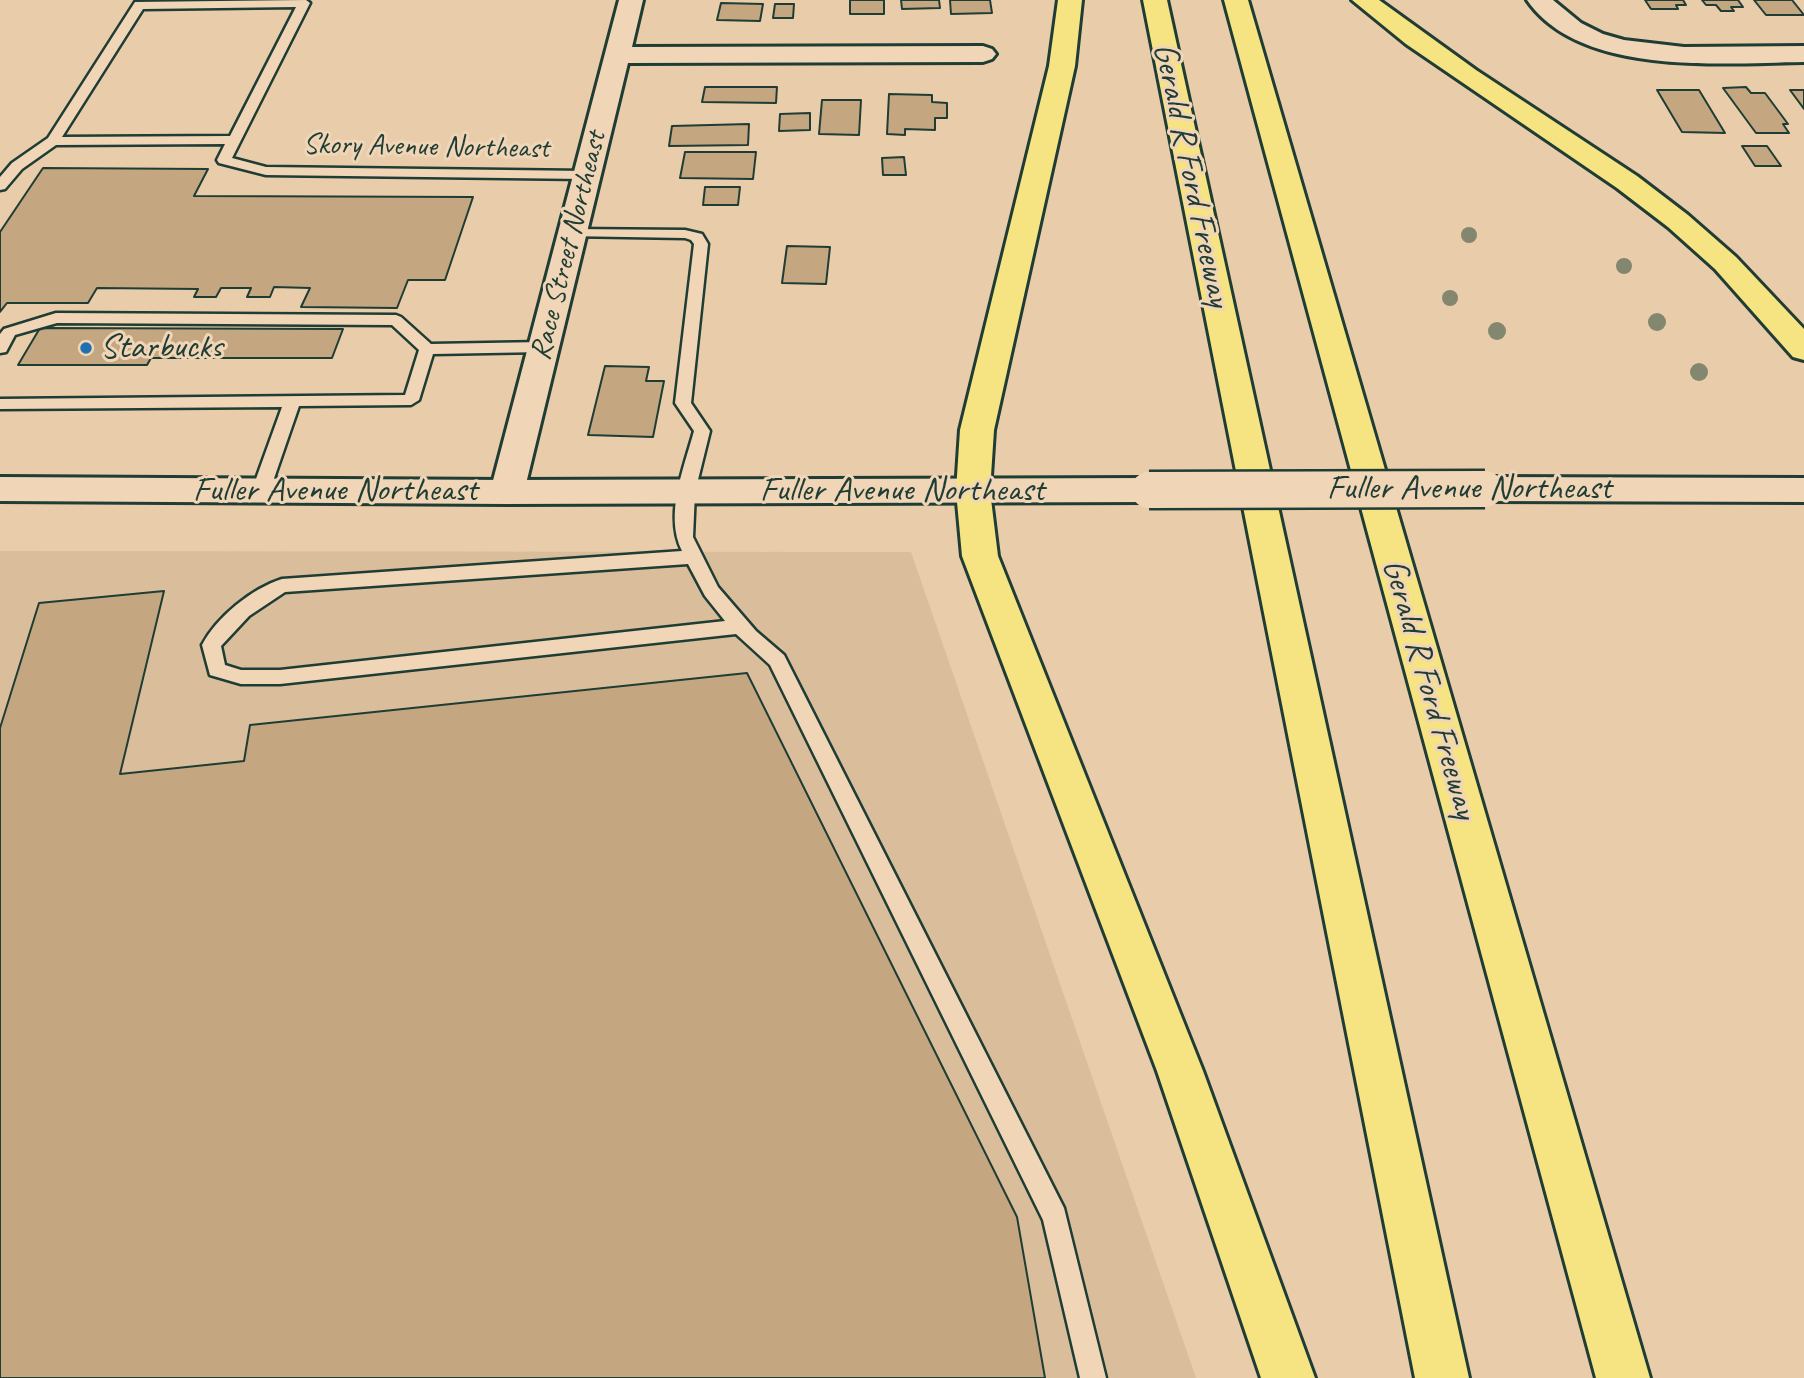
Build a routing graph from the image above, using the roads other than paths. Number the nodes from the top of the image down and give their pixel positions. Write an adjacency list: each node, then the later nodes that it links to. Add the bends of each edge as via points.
1 (631, 0): 9 (street, Race Street Northeast)
2 (1070, 0): 24 (highway, via 1062,66 977,430)
3 (1155, 0): 31 (highway, Gerald R Ford Freeway)
4 (1236, 0): 32 (highway, Gerald R Ford Freeway)
5 (1364, 0): 18 (highway, via 1408,36 1664,208 1743,278)
6 (1539, 0): 8 (street, via 1573,29 1619,47 1704,54)
7 (983, 54): 9 (street)
8 (1804, 54)
9 (618, 55): 12 (street, Race Street Northeast)
10 (233, 140): 11 (lane); 11 (lane, via 304,3 139,5); 12 (lane, Skory Avenue Northeast, via 224,160 266,171)
11 (53, 141): 13 (lane, via 17,166)
12 (586, 175): 14 (street, Race Street Northeast)
13 (0, 186)
14 (572, 233): 15 (street, Race Street Northeast); 26 (lane, via 685,234 697,237 701,244 683,403 702,431)
15 (543, 347): 17 (lane); 25 (street, Race Street Northeast)
16 (0, 348): 17 (lane, via 9,332 69,318 396,320)
17 (426, 349): 19 (lane, via 411,400)
18 (1804, 350)
19 (292, 402): 20 (lane); 22 (lane)
20 (0, 404)
21 (0, 489): 22 (street, Fuller Avenue Northeast)
22 (261, 490): 25 (street, Fuller Avenue Northeast)
23 (1804, 490): 24 (street, Fuller Avenue Northeast, bridge)
24 (973, 491): 26 (street, Fuller Avenue Northeast); 30 (highway, via 980,555 1175,1058)
25 (507, 492): 26 (street, Fuller Avenue Northeast)
26 (686, 492): 27 (lane, via 684,537)
27 (694, 557): 28 (lane, via 711,591); 28 (lane, via 282,586 253,601 225,625 211,645 217,670 241,677 280,677)
28 (741, 626): 29 (lane, via 776,660 1055,1217)
29 (1093, 1378)
30 (1287, 1378)
31 (1442, 1378)
32 (1623, 1378)

